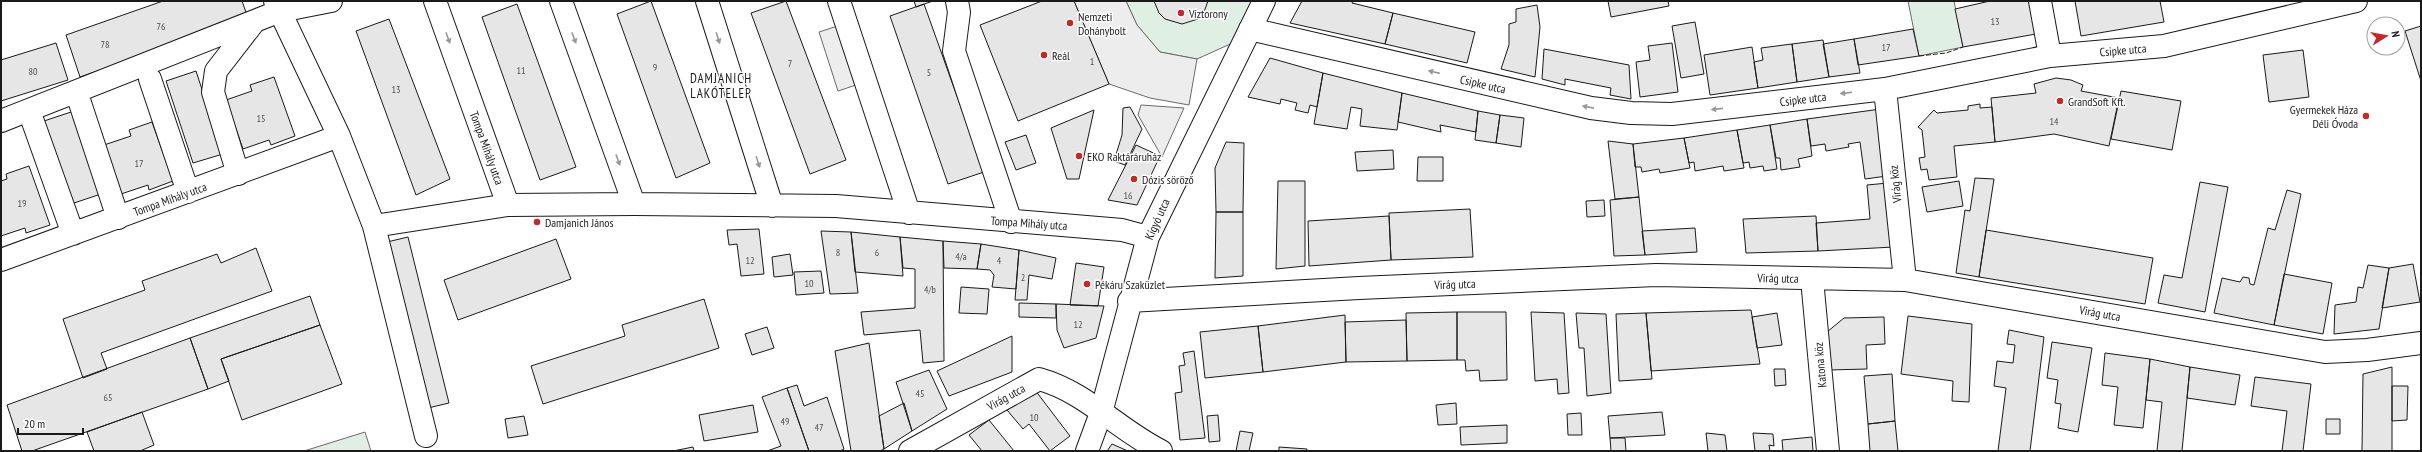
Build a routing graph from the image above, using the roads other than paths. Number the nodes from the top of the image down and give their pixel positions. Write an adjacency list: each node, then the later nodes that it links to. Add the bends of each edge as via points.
1 (331, 1): 10 (street)
2 (435, 1): 23 (street, Tompa Mihály utca, one-way to 23)
3 (560, 1): 22 (street, one-way to 22)
4 (707, 1): 24 (street, one-way to 24)
5 (839, 1): 25 (street)
6 (957, 1): 27 (street, via 959,12 954,51)
7 (1264, 1): 12 (street, Kígyó utca)
8 (2040, 1): 13 (street)
9 (2356, 1): 13 (street, Csipke utca, via 2164,46)
10 (277, 6): 11 (street); 19 (street)
11 (254, 21): 18 (street); 20 (street, via 216,71 213,92)
12 (1250, 29): 15 (street, Csipke utca, one-way to 12, via 1672,114 1631,113 1584,106); 30 (street, Kígyó utca)
13 (2050, 56): 15 (street, Csipke utca)
14 (150, 79): 21 (street)
15 (1885, 88): 33 (street, Virág köz)
16 (79, 100): 26 (street)
17 (32, 119): 29 (street)
18 (1, 121)
19 (339, 136): 20 (street, Tompa Mihály utca); 28 (street)
20 (238, 174): 21 (street, Tompa Mihály utca)
21 (188, 192): 26 (street, Tompa Mihály utca)
22 (634, 204): 23 (street, Tompa Mihály utca); 24 (street, Tompa Mihály utca)
23 (508, 205): 28 (street, Tompa Mihály utca)
24 (772, 206): 25 (street, Tompa Mihály utca, via 836,206)
25 (909, 213): 27 (street, Tompa Mihály utca)
26 (118, 218): 29 (street, Tompa Mihály utca)
27 (1010, 222): 30 (street, Tompa Mihály utca, via 1122,230)
28 (374, 226): 37 (street)
29 (72, 234): 31 (street, Tompa Mihály utca)
30 (1148, 237): 34 (street, Kígyó utca)
31 (1, 260)
32 (1812, 279): 33 (street, Virág utca); 34 (street, Virág utca, via 1656,275); 41 (street, Katona köz)
33 (1905, 280): 35 (street, Virág utca, via 2325,352)
34 (1130, 301): 36 (street, Kígyó utca)
35 (2421, 343)
36 (1101, 413): 38 (street, Virág utca, via 1079,395 1060,385 1039,379); 39 (street, Kígyó utca); 40 (street, via 1138,440)
37 (426, 436)
38 (910, 451)
39 (1087, 451)
40 (1161, 451)
41 (1828, 451)

